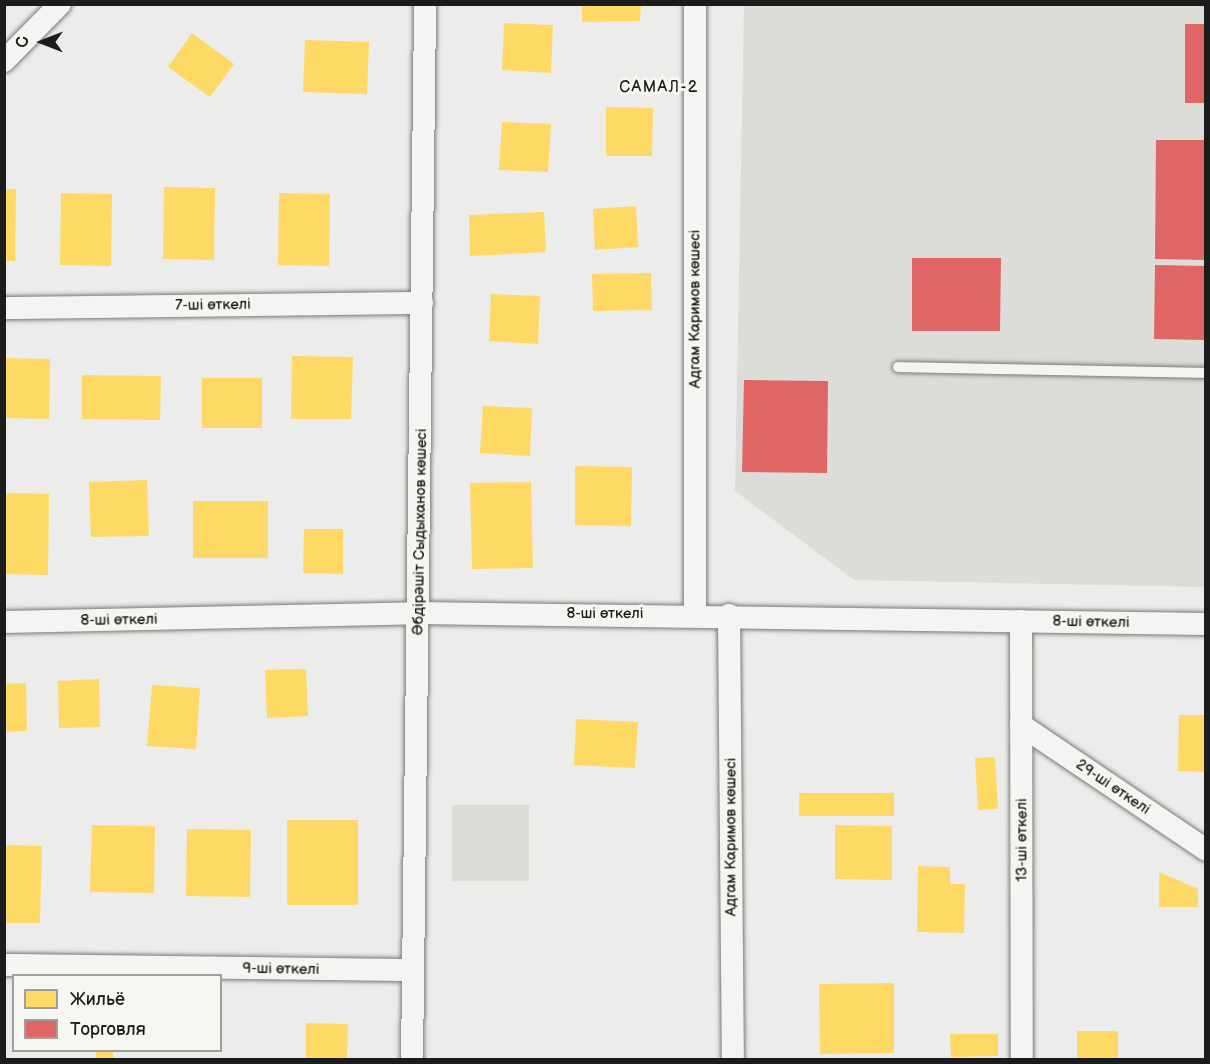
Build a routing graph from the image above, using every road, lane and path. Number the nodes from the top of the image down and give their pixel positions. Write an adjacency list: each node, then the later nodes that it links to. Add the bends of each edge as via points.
1 (60, 4): 4 (street)
2 (425, 4): 5 (street, Әбдірәшіт Сыдыханов көшесі)
3 (695, 4): 10 (street, Адгам Каримов көшесі)
4 (4, 61)
5 (422, 303): 6 (street, 7-ші өткелі); 9 (street, Әбдірәшіт Сыдыханов көшесі)
6 (4, 308)
7 (898, 367): 8 (lane)
8 (1206, 373)
9 (419, 613): 10 (street, 8-ші өткелі); 13 (street, 8-ші өткелі); 18 (street, Әбдірәшіт Сыдыханов көшесі)
10 (695, 614): 11 (street, 8-ші өткелі)
11 (729, 615): 12 (street, 8-ші өткелі); 20 (street, Адгам Каримов көшесі)
12 (1022, 621): 14 (street, 8-ші өткелі); 15 (street, 13-ші өткелі)
13 (4, 622)
14 (1206, 624)
15 (1022, 725): 16 (street, 29-ші өткелі); 21 (street, 13-ші өткелі)
16 (1206, 849)
17 (4, 965): 18 (street, 9-ші өткелі)
18 (413, 970): 19 (street, Әбдірәшіт Сыдыханов көшесі)
19 (412, 1059)
20 (733, 1059)
21 (1022, 1059)

